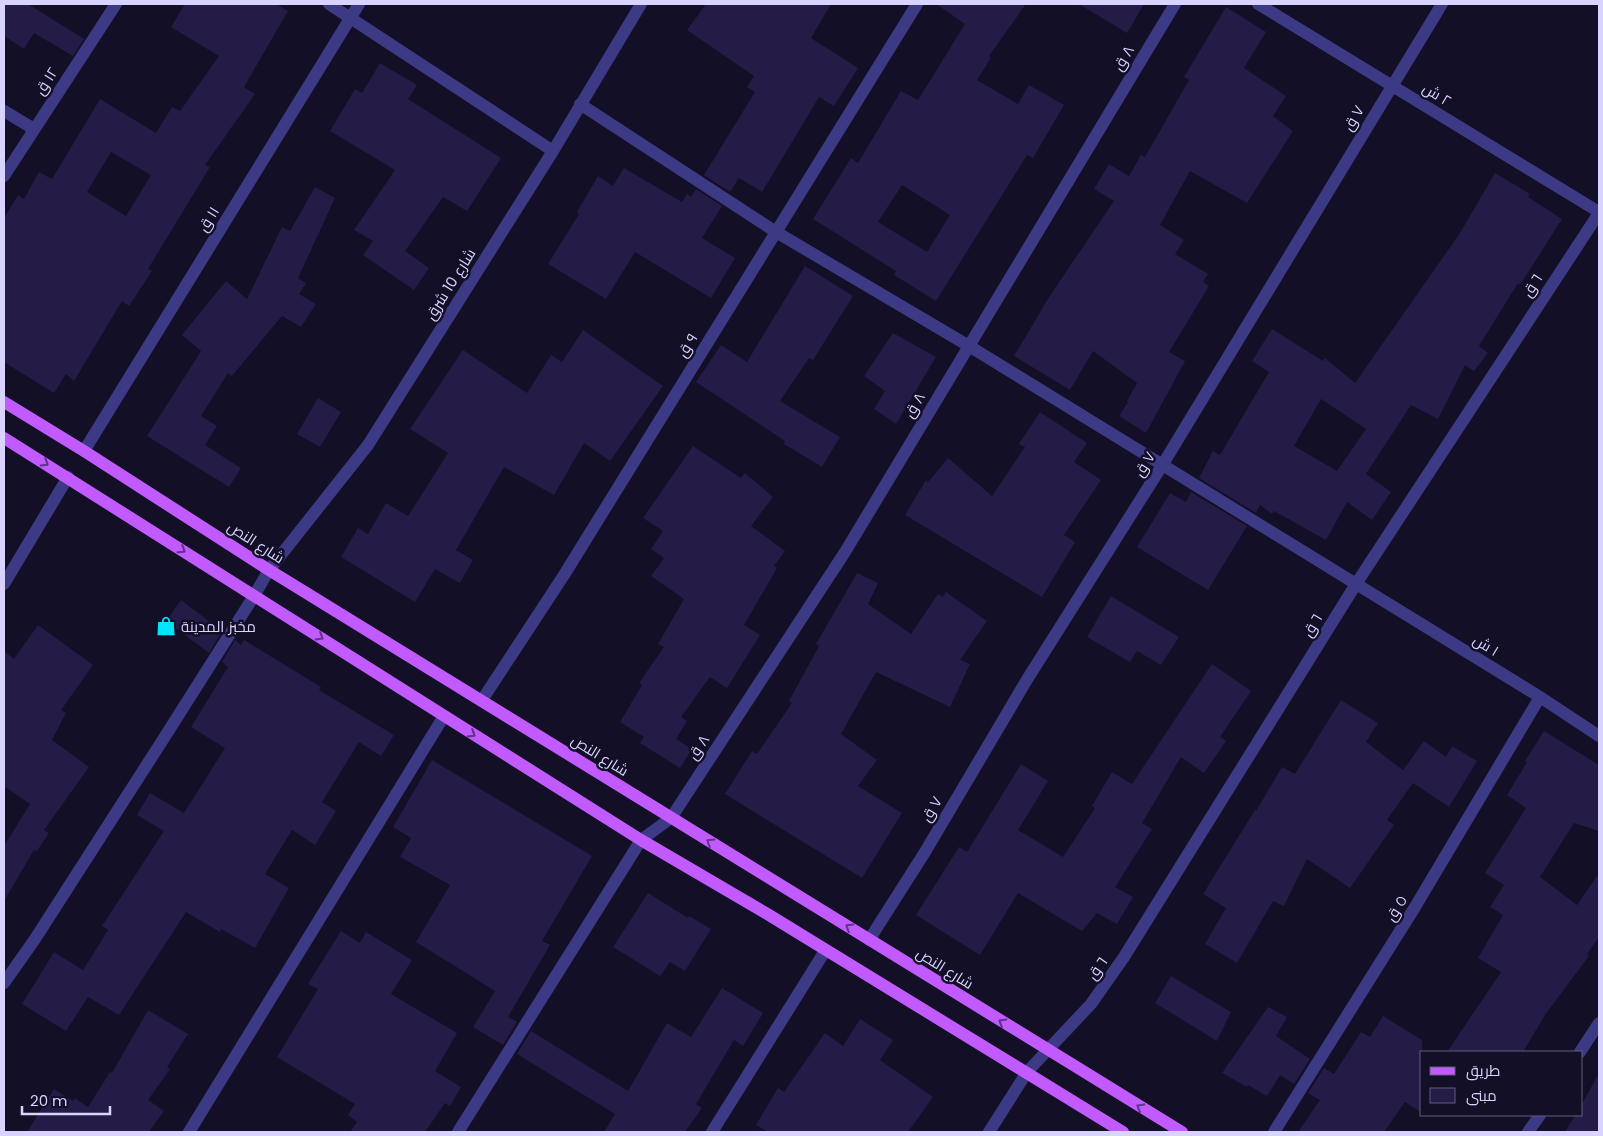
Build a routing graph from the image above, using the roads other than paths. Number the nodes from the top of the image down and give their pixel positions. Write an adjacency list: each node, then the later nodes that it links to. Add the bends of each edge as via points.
1 (116, 4): 13 (street, ١٢ ق)
2 (329, 4): 9 (street)
3 (359, 4): 9 (street, ١١ ق)
4 (641, 4): 11 (street, شارع 10 شرق)
5 (917, 4): 17 (street, ٩ ق)
6 (1175, 4): 18 (street, ٨ ق)
7 (1258, 4): 10 (street, ٢ ش)
8 (1442, 4): 10 (street, ٧ ق)
9 (351, 17): 14 (street); 21 (street, ١١ ق)
10 (1392, 86): 16 (street, ٢ ش); 22 (street, ٧ ق)
11 (580, 104): 14 (street, شارع 10 شرق); 17 (street, ١ ش)
12 (4, 111): 13 (street)
13 (34, 129): 15 (street, ١٢ ق)
14 (553, 151): 24 (street, شارع 10 شرق, via 368,445)
15 (4, 176)
16 (1599, 212): 26 (street, ٦ ق)
17 (776, 232): 18 (street, ١ ش); 29 (street, ٩ ق, via 564,575)
18 (969, 346): 22 (street, ١ ش); 32 (street, ٨ ق, via 845,552)
19 (4, 402): 21 (main road, شارع النص)
20 (4, 438): 23 (main road, one-way to 23)
21 (84, 451): 24 (main road, شارع النص)
22 (1163, 464): 26 (street, ١ ش); 34 (street, ٧ ق)
23 (68, 477): 25 (street); 27 (main road, one-way to 27)
24 (269, 570): 27 (street, شارع 10 شرق); 29 (main road, شارع النص)
25 (4, 584)
26 (1356, 584): 28 (street, ١ ش); 38 (street, ٦ ق, via 1124,957 1091,1004)
27 (254, 596): 30 (main road, one-way to 30); 36 (street, شارع 10 شرق)
28 (1540, 697): 31 (street, ١ ش); 48 (street, ٥ ق, via 1415,907)
29 (482, 700): 32 (main road, شارع النص)
30 (444, 716): 33 (main road, one-way to 33); 42 (street)
31 (1599, 736)
32 (671, 818): 33 (street); 34 (main road, شارع النص, one-way to 32)
33 (641, 840): 35 (main road); 43 (street)
34 (869, 940): 38 (main road, شارع النص, one-way to 34)
35 (825, 951): 40 (main road); 44 (street)
36 (4, 983)
37 (1599, 1023): 39 (street)
38 (1048, 1050): 40 (street, ٦ ق); 47 (main road, شارع النص, one-way to 38)
39 (1581, 1051)
40 (1027, 1072): 45 (street, ٦ ق); 46 (main road)
41 (1539, 1116): 49 (street)
42 (189, 1132)
43 (458, 1132)
44 (712, 1132)
45 (989, 1132)
46 (1123, 1132)
47 (1182, 1132)
48 (1274, 1132)
49 (1528, 1132)

